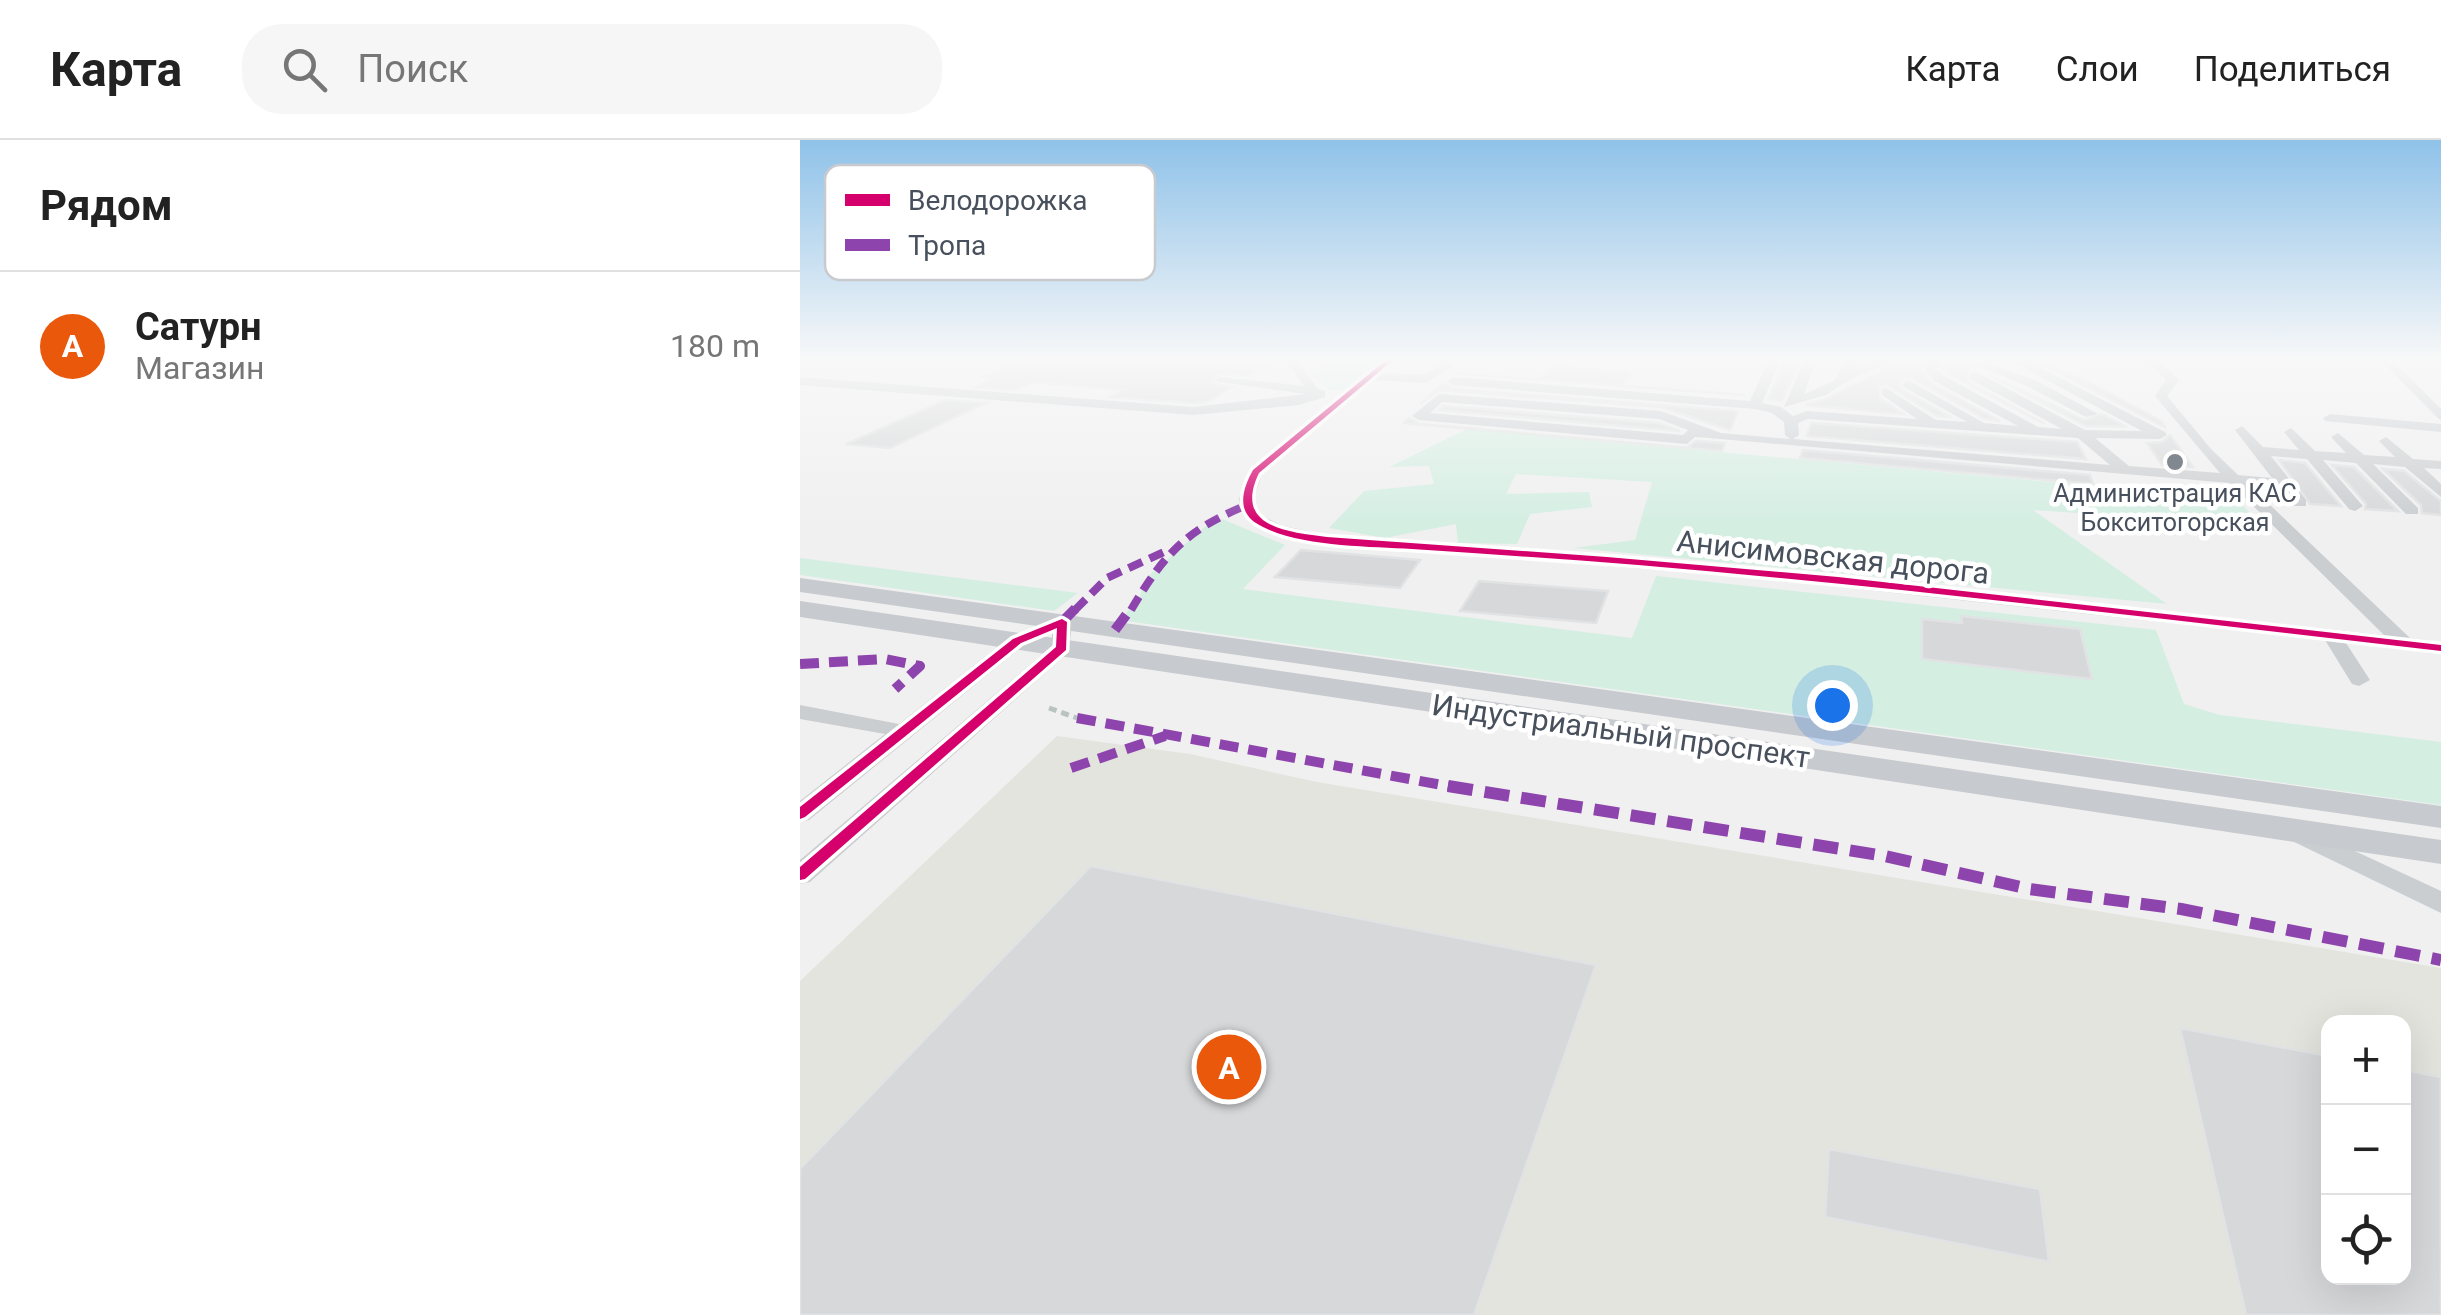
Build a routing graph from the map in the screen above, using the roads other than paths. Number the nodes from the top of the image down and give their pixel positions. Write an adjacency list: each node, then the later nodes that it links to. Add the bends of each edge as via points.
1 (1324, 416): 46 (street, Анисимовская дорога, via 1256,472 1246,489 1249,513 1258,522 1304,536 1722,569)
2 (1418, 416): 24 (street, via 1687,440 1690,434)
3 (1663, 416): 24 (street)
4 (1782, 416): 17 (street)
5 (1806, 416): 17 (street)
6 (1820, 416): 16 (street)
7 (1866, 416): 16 (street)
8 (1922, 416): 18 (street)
9 (1964, 416): 19 (street)
10 (2009, 416): 22 (street)
11 (2052, 416): 25 (street)
12 (2095, 416): 26 (street)
13 (2125, 416): 26 (street, via 2160,435)
14 (2177, 416): 37 (street)
15 (2330, 418): 20 (street)
16 (1879, 420): 18 (street)
17 (1791, 424): 29 (street); 30 (street)
18 (1934, 424): 19 (street)
19 (1986, 428): 22 (street)
20 (2441, 428)
21 (2242, 430): 31 (street)
22 (2038, 431): 25 (street)
23 (2291, 432): 32 (street)
24 (1713, 434): 29 (street)
25 (2082, 434): 26 (street); 30 (street)
26 (2132, 435)
27 (2338, 436): 33 (street)
28 (2386, 441): 34 (street)
29 (1792, 444): 36 (street)
30 (2102, 451): 36 (street)
31 (2259, 452): 32 (street); 38 (street)
32 (2309, 455): 33 (street); 41 (street)
33 (2359, 458): 34 (street); 42 (street)
34 (2409, 462): 35 (street); 39 (street)
35 (2441, 464)
36 (2126, 471): 37 (street)
37 (2237, 480): 38 (street); 48 (street)
38 (2282, 483): 40 (street)
39 (2441, 492)
40 (2300, 503)
41 (2355, 506)
42 (2412, 511)
43 (800, 585): 45 (main road, Индустриальный проспект)
44 (800, 610): 47 (main road, Индустриальный проспект)
45 (1062, 635): 47 (main road, Индустриальный проспект); 54 (main road, Индустриальный проспект); 55 (main road, Индустриальный проспект); 57 (street)
46 (2332, 636): 48 (street, Анисимовская дорога); 50 (street)
47 (1016, 642): 52 (street)
48 (2404, 644): 49 (street, Анисимовская дорога)
49 (2441, 648)
50 (2359, 680)
51 (800, 712): 52 (street)
52 (903, 731): 53 (street)
53 (800, 814)
54 (2441, 817)
55 (2292, 830): 56 (main road, Индустриальный проспект); 58 (street)
56 (2441, 852)
57 (800, 876)
58 (2441, 903)

